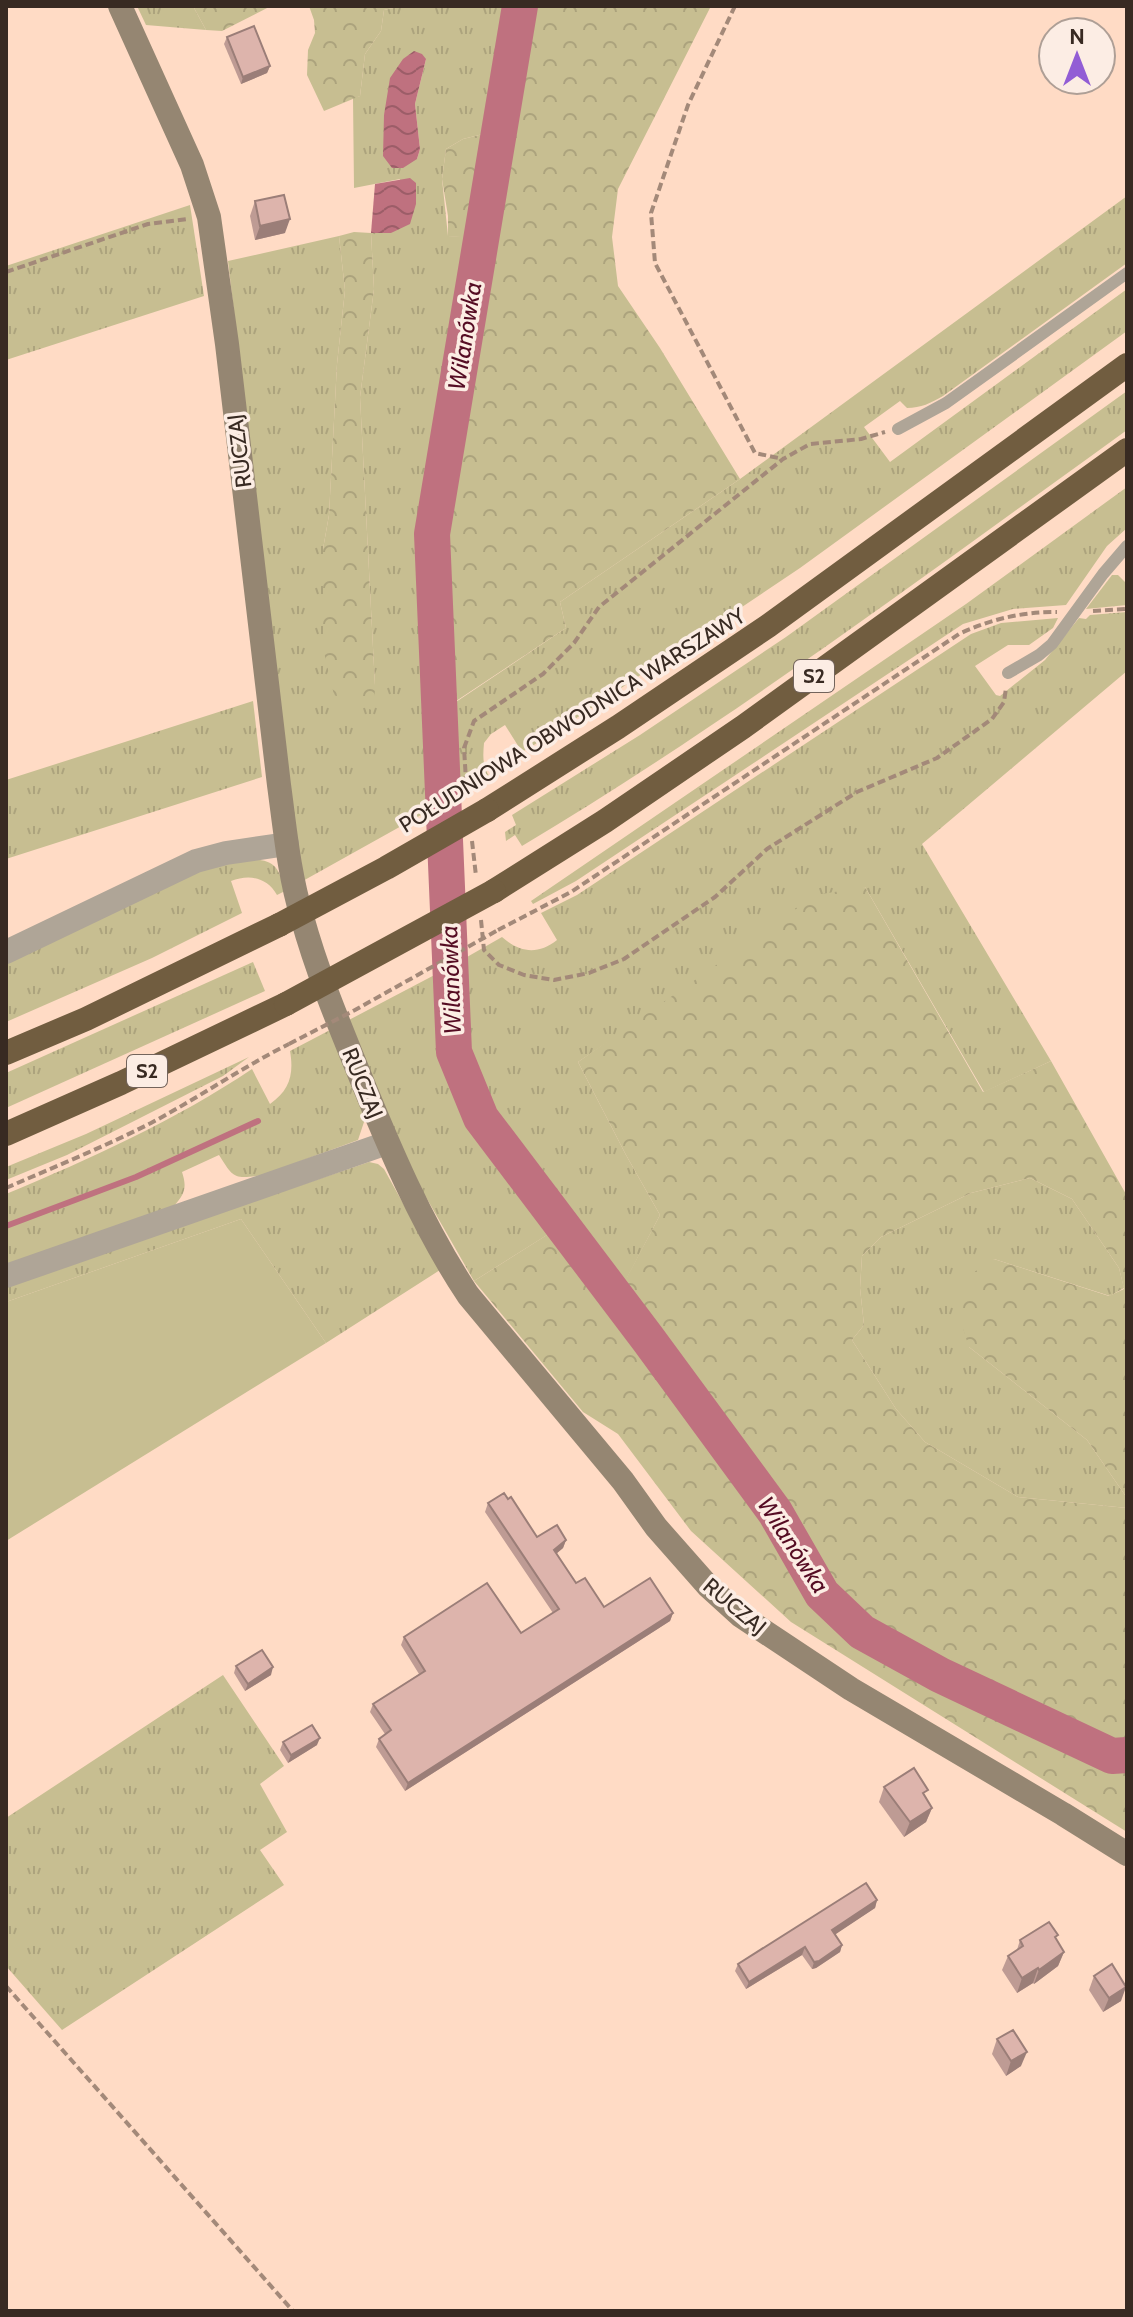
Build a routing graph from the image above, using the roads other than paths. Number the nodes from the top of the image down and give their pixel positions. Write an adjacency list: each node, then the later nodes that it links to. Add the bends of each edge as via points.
1 (120, 6): 8 (street, RUCZAJ, via 192,165 209,217)
2 (1127, 273): 4 (lane, via 946,403)
3 (1127, 365): 10 (highway, POŁUDNIOWA OBWODNICA WARSZAWY, bridge, via 768,626 618,727 477,805 386,868 279,925)
4 (898, 429)
5 (1127, 450): 11 (highway, S2, bridge, via 605,821 485,883 286,1004)
6 (1127, 546): 7 (lane, via 1052,644)
7 (1008, 673)
8 (287, 844): 9 (street, via 196,861); 12 (street, RUCZAJ, via 323,984)
9 (6, 952)
10 (6, 1053)
11 (6, 1134)
12 (387, 1143): 13 (street); 14 (street, RUCZAJ, via 468,1295 708,1586 741,1616 851,1689)
13 (6, 1276)
14 (1127, 1854)

